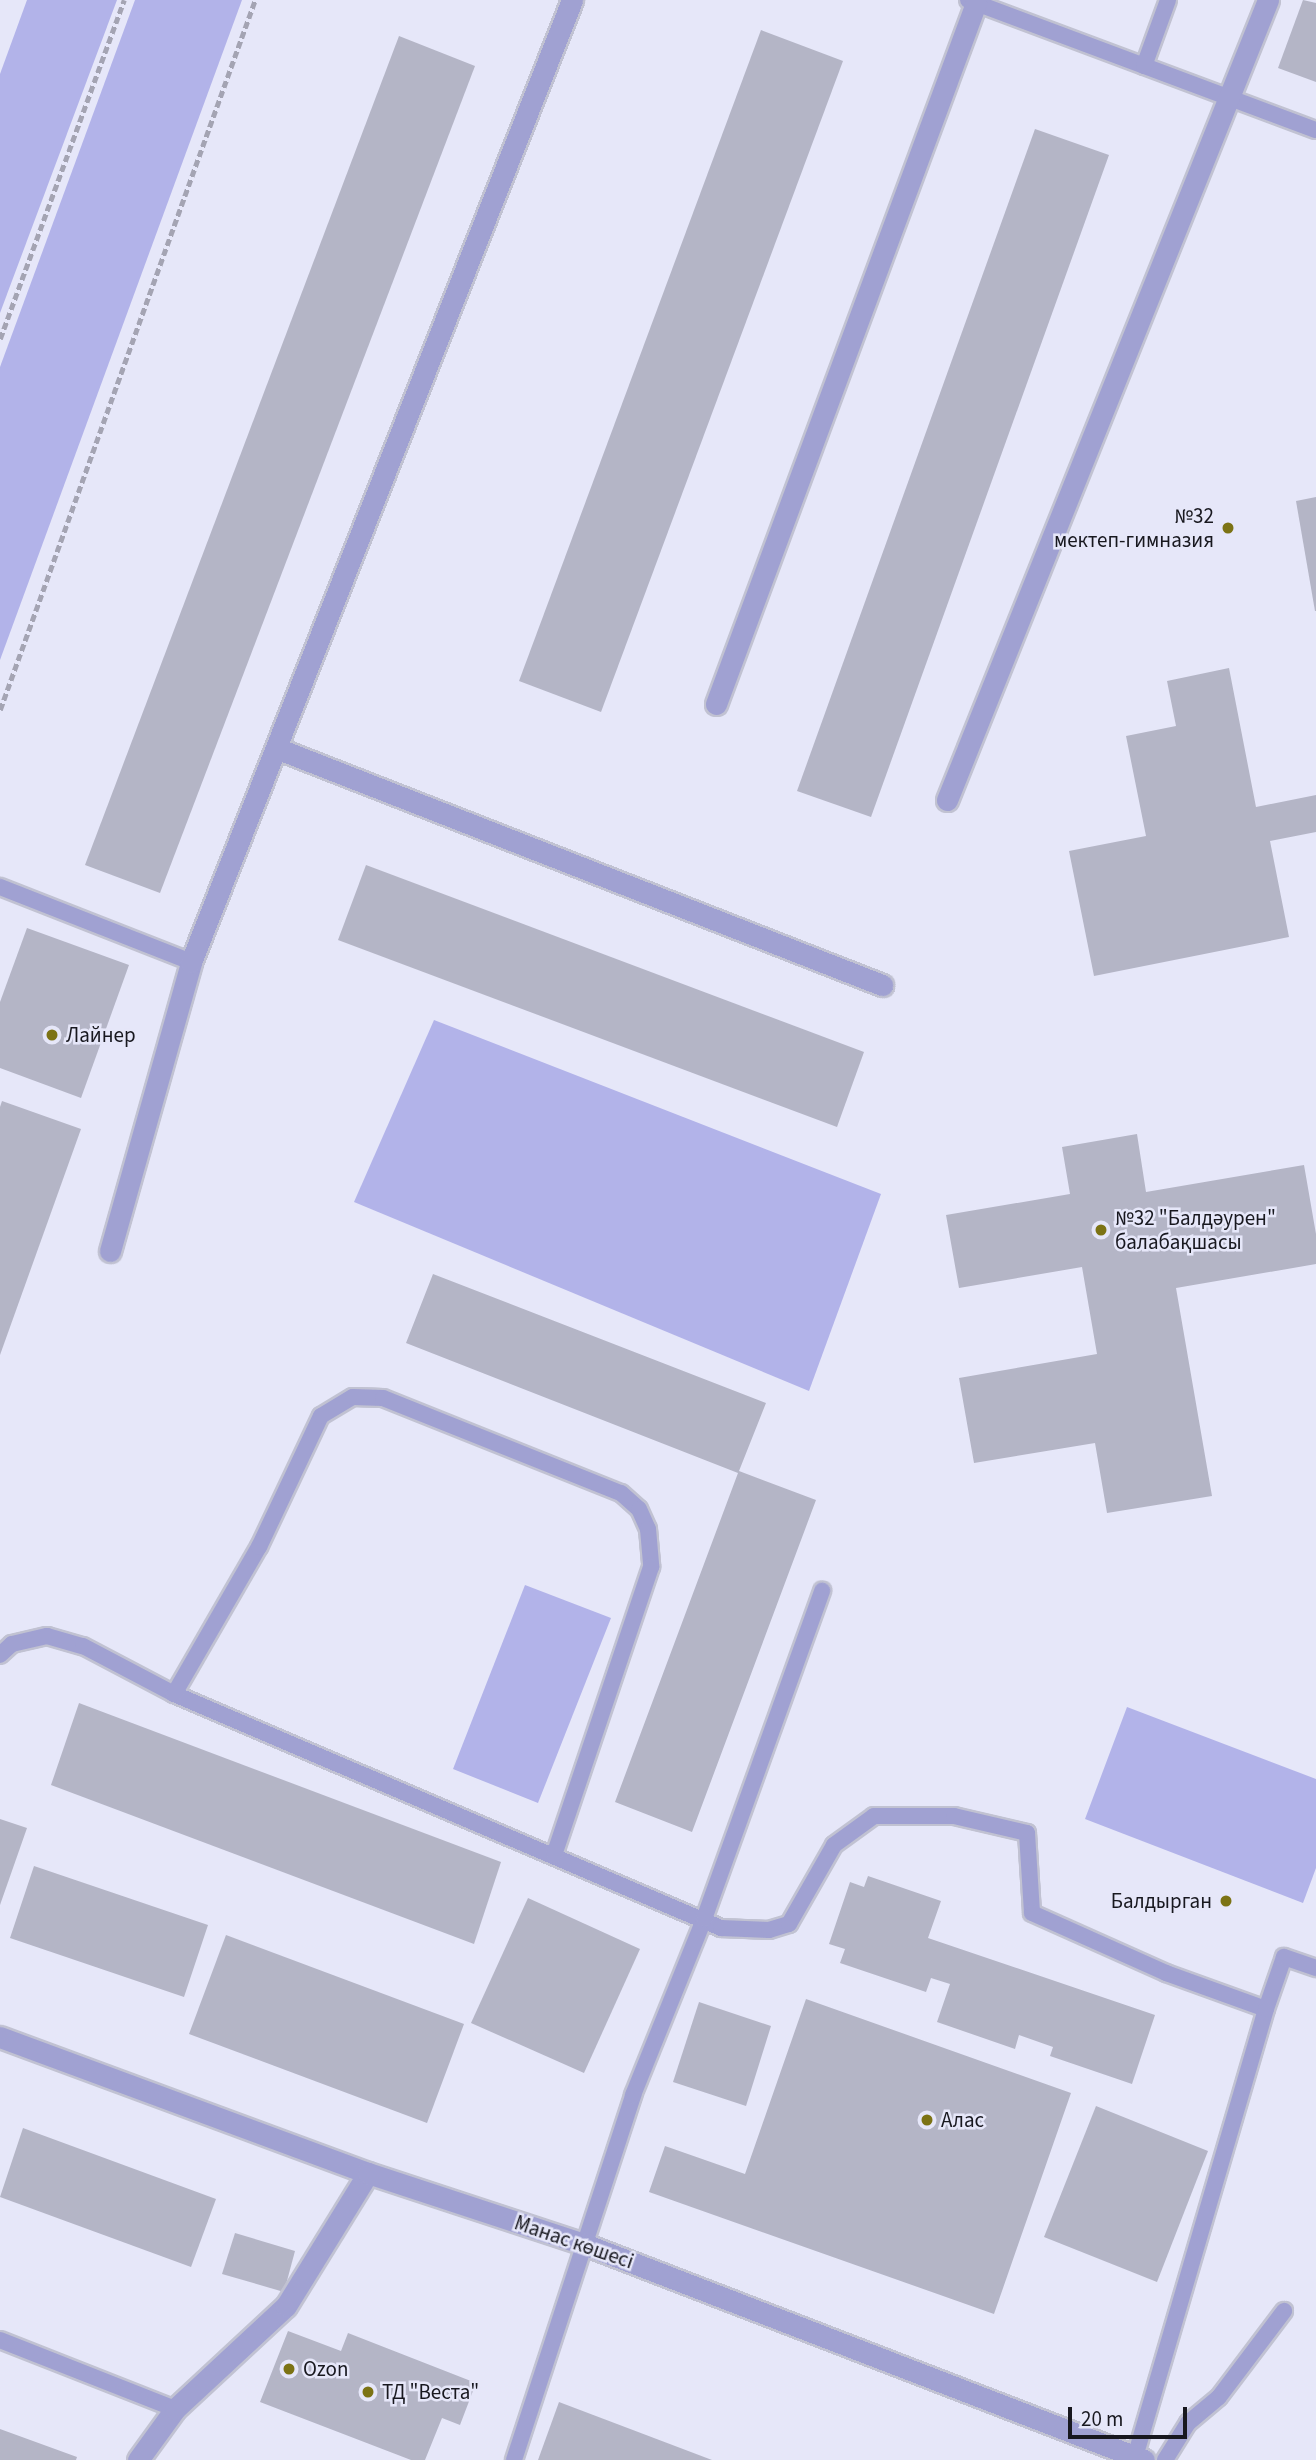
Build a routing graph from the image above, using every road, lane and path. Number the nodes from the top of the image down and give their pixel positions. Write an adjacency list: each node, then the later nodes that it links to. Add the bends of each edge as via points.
1 (124, 0): 10 (path)
2 (255, 0): 12 (path)
3 (572, 0): 13 (street)
4 (1168, 0): 7 (lane)
5 (1268, 0): 8 (street)
6 (972, 1): 7 (lane); 11 (street)
7 (1144, 66): 8 (lane)
8 (1226, 96): 9 (lane); 14 (street)
9 (1316, 130)
10 (0, 339)
11 (716, 704)
12 (0, 710)
13 (275, 748): 16 (street); 17 (street)
14 (947, 800)
15 (0, 887): 16 (lane)
16 (191, 962): 18 (street)
17 (882, 985)
18 (110, 1251)
19 (822, 1591): 23 (lane)
20 (0, 1656): 21 (lane, via 12,1644 47,1636 83,1646)
21 (174, 1694): 22 (lane); 22 (lane, via 259,1547 321,1416 353,1397 383,1398 621,1493 639,1509 648,1530 651,1567)
22 (554, 1855): 23 (lane)
23 (704, 1919): 25 (lane, via 721,1928 769,1930 789,1924 834,1845 874,1816 954,1816 1027,1833 1032,1913 1166,1973); 28 (lane, via 633,2095)
24 (1316, 1968): 25 (lane, via 1284,1957)
25 (1266, 2009): 32 (lane)
26 (0, 2037): 27 (street, Манас көшесі)
27 (368, 2173): 28 (street, Манас көшесі); 31 (street, via 286,2306)
28 (584, 2244): 32 (street, Манас көшесі); 34 (lane)
29 (1284, 2311): 35 (lane, via 1219,2397 1188,2423)
30 (0, 2340): 31 (lane)
31 (175, 2409): 33 (street)
32 (1139, 2458)
33 (138, 2460)
34 (514, 2460)
35 (1165, 2460)

